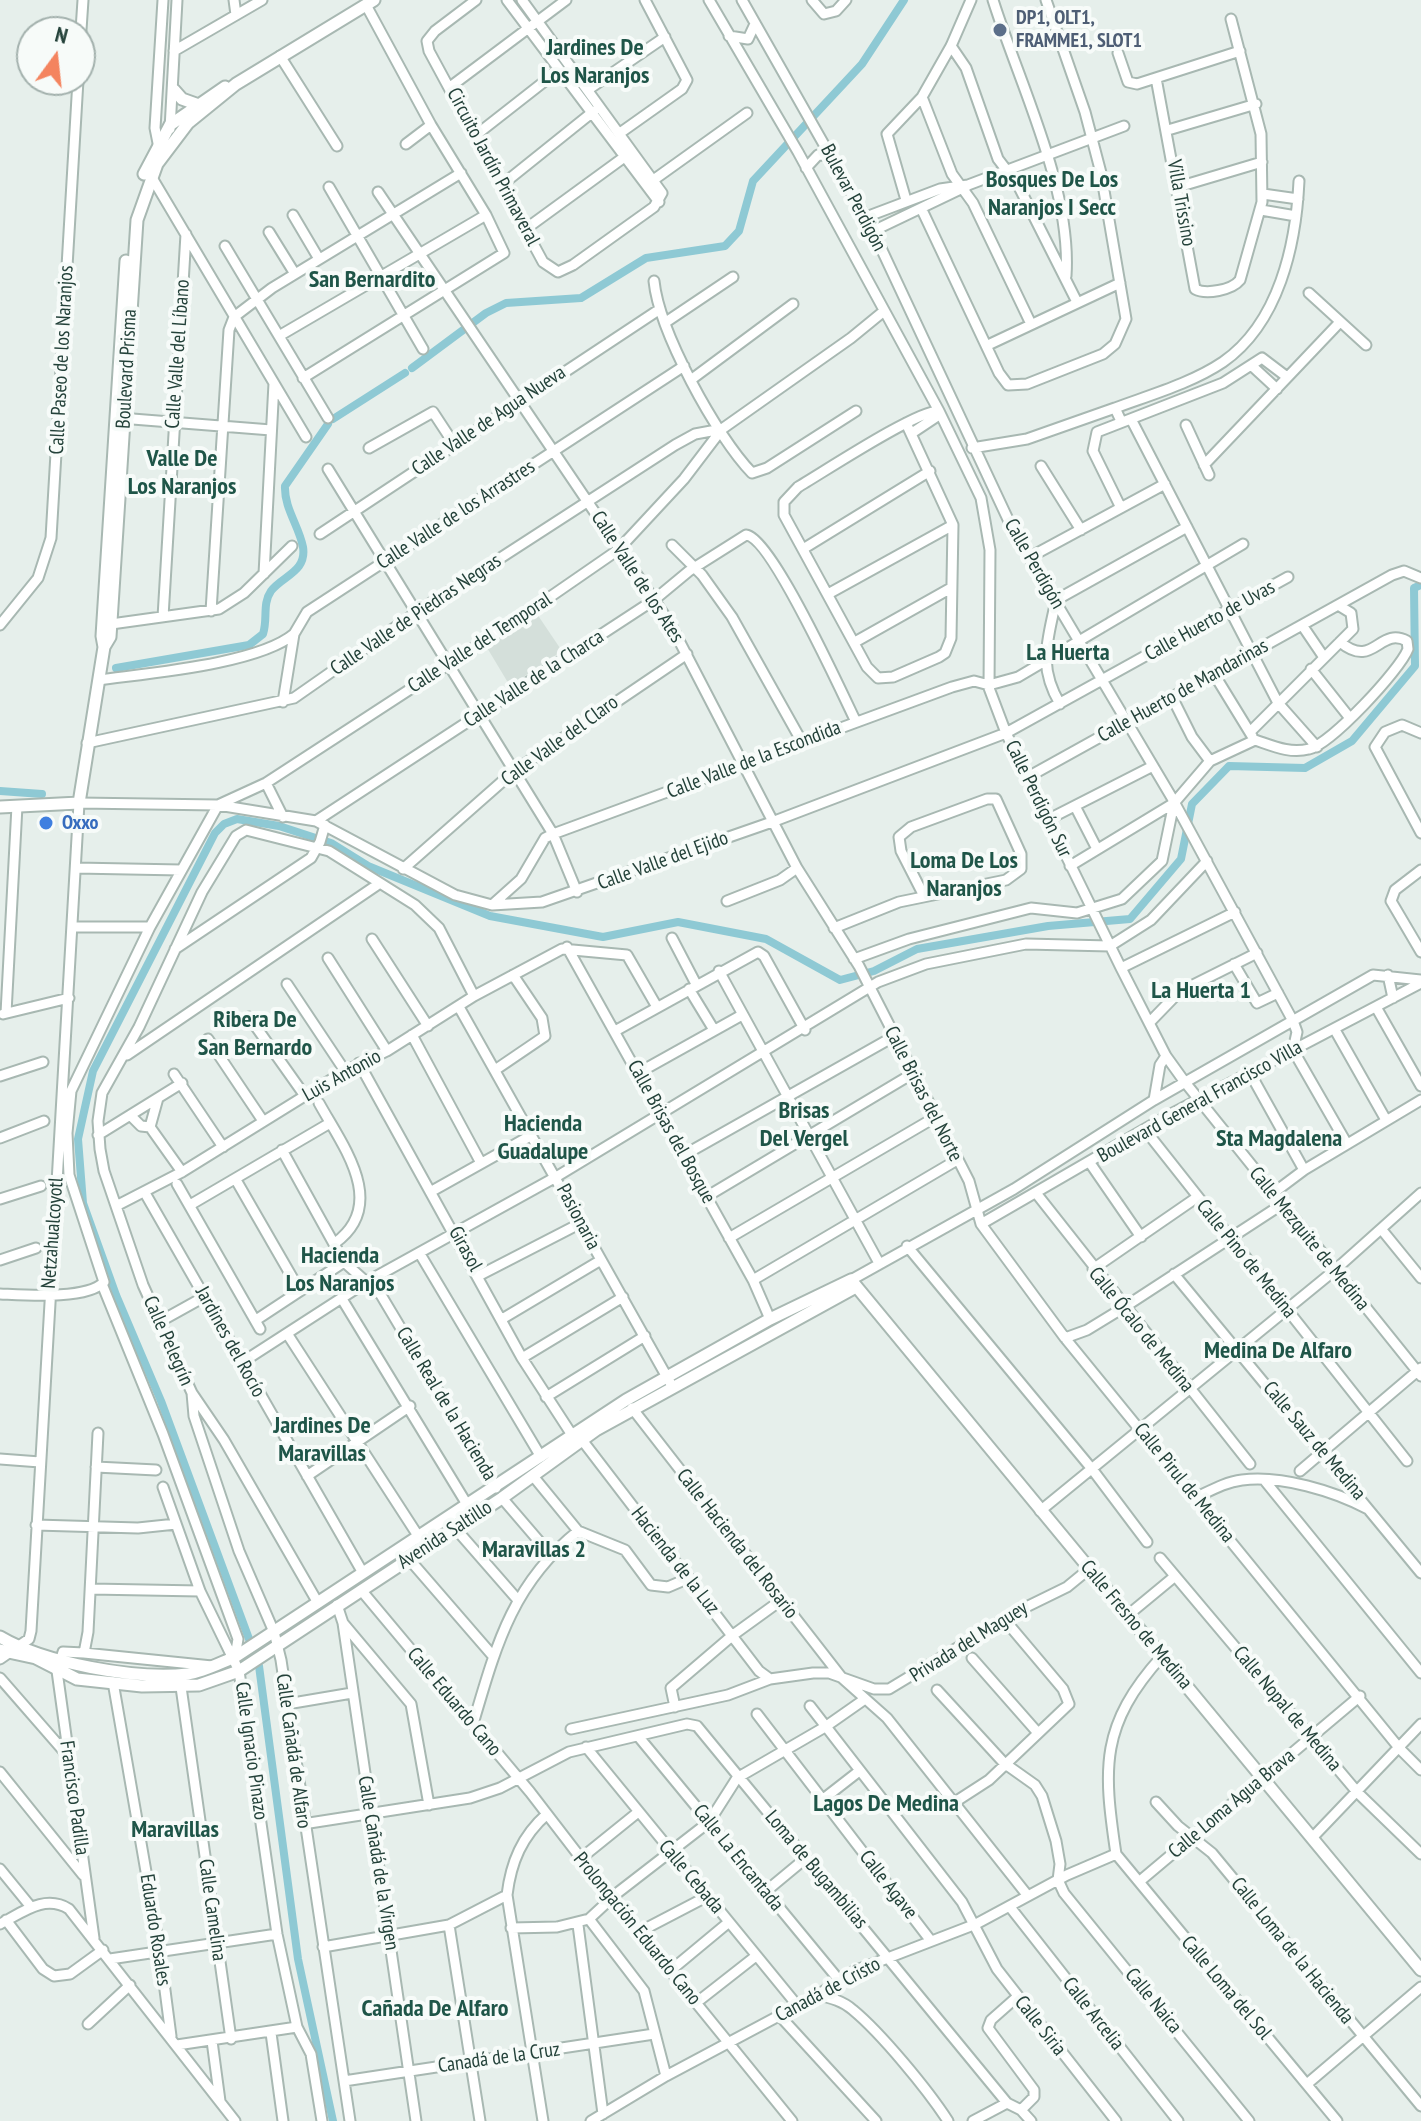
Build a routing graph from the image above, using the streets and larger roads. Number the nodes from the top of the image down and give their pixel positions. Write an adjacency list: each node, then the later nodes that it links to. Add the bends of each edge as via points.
1 (163, 0): 52 (street, Boulevard Prisma, via 155,128)
2 (177, 0): 25 (street)
3 (234, 0): 18 (street)
4 (262, 0): 18 (street)
5 (476, 0): 32 (street, Circuito Jardín Primaveral, via 427,41)
6 (507, 0): 21 (street)
7 (522, 0): 21 (street)
8 (566, 0): 21 (street)
9 (645, 0): 23 (street)
10 (709, 0): 22 (street, Calle Perdigón Sur)
11 (742, 0): 20 (street, Bulevar Perdigón)
12 (812, 0): 13 (street, via 824,14)
13 (846, 0)
14 (971, 0): 24 (street)
15 (993, 0): 53 (street)
16 (1046, 0): 48 (street)
17 (370, 2): 28 (street); 43 (street)
18 (236, 15): 25 (street)
19 (1231, 19): 26 (street)
20 (755, 23): 22 (street, via 748,39); 54 (street, Bulevar Perdigón)
21 (533, 25): 29 (street); 32 (street); 33 (street)
22 (729, 36): 57 (street, Calle Perdigón Sur)
23 (665, 37): 33 (street); 46 (street, via 687,75 686,85)
24 (951, 46): 36 (street); 58 (street, via 966,68)
25 (174, 51): 34 (street)
26 (1240, 51): 30 (street); 38 (street)
27 (1118, 53): 30 (street, via 1128,82)
28 (280, 56): 31 (street); 51 (street)
29 (559, 70): 40 (street); 47 (street)
30 (1156, 78): 45 (street, Villa Trissino)
31 (236, 84): 37 (street); 49 (street)
32 (450, 87): 47 (street, Circuito Jardín Primaveral)
33 (589, 89): 39 (street)
34 (174, 90): 37 (street); 42 (street)
35 (77, 96): 169 (street, Calle Paseo de los Naranjos, via 51,538 38,578)
36 (922, 97): 66 (street); 72 (street, via 887,134)
37 (196, 104): 42 (street)
38 (1256, 104): 45 (street); 56 (street)
39 (600, 106): 40 (street); 46 (street)
40 (591, 113): 55 (street); 63 (street)
41 (747, 113): 61 (street)
42 (170, 125): 49 (street); 52 (street)
43 (431, 125): 50 (street); 59 (street)
44 (1124, 126): 48 (street)
45 (1168, 130): 67 (street, Villa Trissino)
46 (620, 133): 61 (street)
47 (476, 135): 63 (street, Circuito Jardín Primaveral)
48 (1091, 137): 53 (street); 93 (street)
49 (172, 140): 52 (street)
50 (406, 144)
51 (337, 146)
52 (160, 149): 60 (street, Boulevard Prisma); 122 (street, Boulevard Prisma, via 130,219)
53 (1047, 155): 58 (street); 90 (street)
54 (832, 156): 57 (street, via 818,155); 79 (street, Bulevar Perdigón)
55 (623, 158): 64 (street); 80 (street)
56 (1262, 162): 67 (street); 69 (street)
57 (806, 168): 100 (street, Calle Perdigón Sur)
58 (1005, 171): 66 (street); 90 (street, via 1018,185)
59 (461, 173): 76 (street); 77 (street)
60 (151, 176): 83 (street); 122 (street, Boulevard Prisma, via 137,220)
61 (655, 179): 64 (street); 70 (street)
62 (1299, 181): 71 (street)
63 (503, 184): 80 (street, Circuito Jardín Primaveral)
64 (645, 186): 70 (street)
65 (329, 187): 84 (street)
66 (963, 187): 72 (street); 73 (street); 105 (street)
67 (1178, 187): 74 (street, Villa Trissino, via 1195,289 1202,292 1235,287)
68 (378, 192): 76 (street, Calle Valle de los Ates)
69 (1263, 194): 71 (street); 74 (street)
70 (660, 199): 80 (street, Circuito Jardín Primaveral, via 558,272 543,262)
71 (1298, 199): 78 (street)
72 (906, 200): 79 (street)
73 (922, 210): 81 (street); 107 (street)
74 (1261, 210): 78 (street)
75 (293, 215): 87 (street)
76 (391, 215): 84 (street); 86 (street, Calle Valle de los Ates)
77 (486, 215): 86 (street); 94 (street, via 504,253)
78 (1296, 216): 119 (street, via 1277,290 1239,349 1201,374)
79 (866, 217): 81 (street, Bulevar Perdigón)
80 (527, 228)
81 (873, 231): 118 (street, Bulevar Perdigón)
82 (269, 232): 88 (street)
83 (186, 234): 102 (street); 125 (street, Calle Valle del Líbano)
84 (358, 235): 87 (street); 89 (street)
85 (225, 246): 96 (street)
86 (419, 255): 89 (street); 94 (street, Calle Valle de los Ates)
87 (319, 259): 88 (street)
88 (295, 274): 96 (street)
89 (379, 275): 101 (street); 106 (street)
90 (1066, 276): 97 (street)
91 (733, 277): 103 (street)
92 (654, 281): 99 (street)
93 (1120, 283): 97 (street); 107 (street, via 1126,319 1115,344 1088,362 1027,384 1008,385)
94 (444, 291): 101 (street); 117 (street, Calle Valle de los Ates)
95 (1309, 293): 104 (street)
96 (258, 298): 102 (street); 106 (street)
97 (1077, 302): 105 (street)
98 (793, 304): 114 (street)
99 (660, 309): 103 (street); 117 (street, Calle Valle de Agua Nueva)
100 (884, 311): 121 (street, Calle Perdigón Sur); 129 (street, Calle Valle del Temporal)
101 (402, 315): 109 (street); 113 (street)
102 (234, 317): 115 (street); 126 (street)
103 (666, 322): 111 (street)
104 (1340, 322): 108 (street); 112 (street)
105 (1031, 324): 107 (street)
106 (279, 336): 113 (street)
107 (988, 345)
108 (1366, 345)
109 (423, 349)
110 (1254, 363): 112 (street, via 1268,361); 116 (street); 124 (street, via 1223,383)
111 (684, 366): 114 (street); 136 (street, Calle Valle de los Arrastres)
112 (1287, 377): 116 (street)
113 (303, 378): 123 (street)
114 (692, 379): 129 (street)
115 (274, 383): 130 (street); 131 (street)
116 (1277, 389): 127 (street, via 1206,470)
117 (520, 401): 132 (street, Calle Valle de Agua Nueva); 136 (street, Calle Valle de los Ates)
118 (953, 403): 133 (street, Calle Perdigón)
119 (1115, 408): 124 (street); 133 (street, via 1012,443)
120 (856, 411): 129 (street, via 760,472 752,473)
121 (939, 411): 128 (street, via 929,411); 135 (street, Calle Perdigón Sur)
122 (121, 418): 125 (street); 170 (street, Boulevard Prisma)
123 (328, 418)
124 (1126, 420): 140 (street); 142 (street, via 1097,432 1092,442)
125 (173, 421): 126 (street); 168 (street, Calle Valle del Líbano)
126 (223, 425): 130 (street); 165 (street)
127 (1186, 425)
128 (909, 428): 139 (street); 151 (street, via 789,494 782,509)
129 (722, 429): 141 (street, Calle Valle de Piedras Negras, via 688,438); 152 (street, Calle Valle del Temporal)
130 (271, 430): 157 (street)
131 (306, 437)
132 (454, 444): 134 (street, via 433,412); 143 (street, Calle Valle de Agua Nueva)
133 (973, 446): 135 (street, via 969,451); 153 (street, Calle Perdigón)
134 (369, 448)
135 (958, 449): 185 (street, Calle Perdigón Sur, via 981,498 990,550)
136 (554, 452): 141 (street, Calle Valle de los Ates); 154 (street, Calle Valle de los Arrastres)
137 (1041, 466): 146 (street)
138 (328, 469): 143 (street)
139 (930, 471): 144 (street); 151 (street)
140 (1165, 484): 142 (street); 145 (street)
141 (587, 501): 152 (street, Calle Valle de los Ates); 167 (street, Calle Valle de Piedras Negras)
142 (1121, 508): 146 (street)
143 (354, 512): 147 (street, Calle Valle de Agua Nueva); 154 (street)
144 (953, 525): 160 (street); 161 (street)
145 (1187, 527): 155 (street); 163 (street)
146 (1081, 530): 153 (street)
147 (320, 534)
148 (1243, 544): 155 (street, Calle Valle de la Escondida)
149 (672, 545): 156 (street)
150 (292, 546): 157 (street)
151 (803, 549): 161 (street)
152 (618, 550): 162 (street, Calle Valle de los Ates); 180 (street, Calle Valle del Temporal)
153 (1030, 557): 163 (street, Calle Perdigón)
154 (386, 561): 167 (street); 172 (street, Calle Valle de los Arrastres, via 307,612)
155 (1207, 566): 166 (street); 173 (street, Calle Valle de la Escondida)
156 (694, 568): 162 (street, Calle Valle de la Charca); 192 (street, Calle Valle de la Charca, via 736,540 750,534 757,539); 197 (street, via 743,636)
157 (264, 574): 165 (street, via 234,601)
158 (1288, 577): 166 (street, Calle Huerto de Uvas)
159 (1421, 578): 164 (street, Calle Huerto de Mandarinas, via 1398,572)
160 (951, 588): 174 (street); 174 (street, via 951,638 939,657 878,678)
161 (828, 594): 174 (street)
162 (654, 600): 177 (street, Calle Valle de los Ates); 190 (street, Calle Valle de la Charca)
163 (1056, 600): 173 (street, Calle Perdigón); 179 (street)
164 (1338, 605): 171 (street, Calle Huerto de Mandarinas); 175 (street, via 1354,620)
165 (211, 611): 168 (street)
166 (1230, 611): 176 (street); 184 (street, Calle Huerto de Uvas)
167 (417, 612): 180 (street); 187 (street, Calle Valle de Piedras Negras)
168 (163, 617): 170 (street)
169 (0, 625)
170 (107, 625): 183 (street, Boulevard Prisma)
171 (1302, 625): 176 (street, Calle Huerto de Mandarinas); 178 (street)
172 (294, 634): 183 (street, via 252,653); 187 (street)
173 (1080, 641): 179 (street, Calle Valle de la Escondida); 184 (street, Calle Perdigón)
174 (855, 642)
175 (1340, 642): 178 (street); 191 (street, via 1362,653 1395,637 1408,644 1401,662)
176 (1252, 653): 182 (street, Calle Huerto de Mandarinas); 188 (street)
177 (687, 654): 201 (street, Calle Valle de los Ates); 203 (street, Calle Valle del Claro)
178 (1323, 656): 181 (street)
179 (1044, 662): 185 (street, Calle Valle de la Escondida); 189 (street)
180 (446, 665): 190 (street); 205 (street, Calle Valle del Temporal)
181 (1311, 669): 188 (street); 191 (street)
182 (1214, 674): 186 (street, Calle Huerto de Mandarinas); 196 (street)
183 (99, 680): 198 (street, Boulevard Prisma)
184 (1103, 680): 189 (street, Calle Huerto de Uvas); 193 (street, Calle Perdigón)
185 (989, 685): 192 (street, Calle Valle de la Escondida, via 974,681); 194 (street, Calle Perdigón Sur)
186 (1172, 697): 193 (street, Calle Huerto de Mandarinas); 200 (street)
187 (283, 702): 198 (street, Calle Valle de Piedras Negras)
188 (1278, 703): 196 (street); 199 (street)
189 (1060, 704): 194 (street, Calle Huerto de Uvas)
190 (478, 715): 203 (street); 215 (street, Calle Valle de la Charca)
191 (1349, 717): 199 (street)
192 (856, 722): 197 (street, Calle Valle de la Escondida)
193 (1128, 722): 202 (street, Calle Perdigón); 204 (street, Calle Huerto de Mandarinas)
194 (1006, 733): 204 (street, Calle Perdigón Sur); 214 (street, Calle Valle del Ejido)
195 (1421, 733): 216 (street, via 1402,725 1385,732 1375,747)
196 (1253, 736): 199 (street, via 1288,750); 200 (street)
197 (802, 742): 201 (street, Calle Valle de la Escondida)
198 (87, 743): 206 (street, Boulevard Prisma)
199 (1317, 747)
200 (1210, 761): 207 (street)
201 (743, 766): 214 (street, Calle Valle de los Ates); 217 (street, Calle Valle de la Escondida)
202 (1153, 766): 207 (street, Calle Perdigón); 211 (street)
203 (513, 772): 217 (street); 224 (street, Calle Valle del Claro)
204 (1028, 777): 213 (street, Calle Perdigón Sur)
205 (266, 783): 208 (street, Calle Valle del Temporal); 212 (street)
206 (79, 803): 208 (street, Calle Valle del Temporal); 209 (street, Calle Valle del Temporal); 222 (street, Netzahualcoyotl)
207 (1174, 803): 219 (street); 220 (street, Calle Perdigón); 233 (street, via 1166,849 1151,875)
208 (218, 805): 212 (street, Calle Valle del Ejido); 225 (street)
209 (17, 806): 210 (street, Calle Valle del Temporal); 262 (street)
210 (0, 807)
211 (1076, 808): 213 (street); 219 (street)
212 (283, 817): 215 (street, Calle Valle del Ejido)
213 (1047, 820): 221 (street, Calle Perdigón Sur)
214 (772, 822): 223 (street, Calle Valle de los Ates); 228 (street, Calle Valle del Ejido)
215 (320, 823): 218 (street); 224 (street, Calle Valle del Ejido)
216 (1421, 833)
217 (553, 834): 228 (street); 231 (street, via 542,842 521,879)
218 (318, 847): 227 (street); 241 (street, via 298,868); 241 (street, Calle Pelegrín, via 240,831)
219 (1097, 849): 221 (street)
220 (1207, 861): 232 (street, Calle Perdigón); 239 (street, via 1151,920)
221 (1070, 866): 233 (street, Calle Perdigón Sur)
222 (76, 868): 225 (street); 234 (street, Netzahualcoyotl)
223 (797, 868): 230 (street); 236 (street, Calle Valle de los Ates)
224 (403, 869): 231 (street, Calle Valle del Ejido, via 455,895)
225 (181, 870): 235 (street)
226 (1421, 870): 242 (street, via 1395,890 1391,901)
227 (380, 883): 256 (street, via 433,921); 279 (street)
228 (577, 892): 231 (street, Calle Valle del Ejido, via 542,902)
229 (924, 896): 229 (street, via 1006,880 1021,869 1021,854 996,799 911,827 899,837); 236 (street)
230 (727, 901)
231 (492, 905)
232 (1235, 912): 243 (street, Calle Perdigón); 247 (street)
233 (1094, 914): 239 (street, Calle Perdigón Sur); 245 (street, via 1031,908 909,939)
234 (73, 927): 235 (street); 257 (street, Netzahualcoyotl)
235 (150, 927): 364 (street, via 83,1063 69,1104 71,1186 104,1274)
236 (834, 928): 245 (street, Calle Valle de los Ates)
237 (672, 938): 254 (street)
238 (372, 939): 267 (street)
239 (1108, 942): 247 (street); 252 (street, via 1026,944 926,964)
240 (567, 947): 249 (street, Luis Antonio); 260 (street, via 629,957); 271 (street, Calle Brisas del Bosque)
241 (175, 949): 279 (street, Calle Pelegrín)
242 (1421, 952)
243 (1257, 953): 246 (street); 255 (street, Calle Perdigón)
244 (328, 958): 276 (street)
245 (856, 963): 252 (street, Calle Valle de los Ates)
246 (1234, 964): 255 (street, via 1257,1003); 266 (street, via 1174,996)
247 (1121, 968): 266 (street)
248 (719, 971): 254 (street); 263 (street); 269 (street, via 751,954 764,956)
249 (513, 975): 256 (street, Luis Antonio); 282 (street, via 542,1018 545,1036)
250 (1388, 975): 253 (street); 258 (street); 265 (street, Avenida Saltillo, via 1373,975)
251 (287, 984): 283 (street)
252 (867, 984): 269 (street); 273 (street, Calle Brisas del Norte)
253 (1420, 985): 258 (street, Boulevard General Francisco Villa)
254 (692, 986): 260 (street); 268 (street)
255 (1278, 993): 265 (street, Calle Perdigón)
256 (474, 996): 259 (street, Luis Antonio)
257 (69, 998): 262 (street); 367 (street, Netzahualcoyotl)
258 (1393, 998): 261 (street, Boulevard General Francisco Villa)
259 (459, 1007): 267 (street, Luis Antonio); 282 (street, Pasionaria)
260 (657, 1007): 271 (street)
261 (1376, 1007): 270 (street, Boulevard General Francisco Villa); 291 (street)
262 (3, 1014)
263 (742, 1015): 268 (street); 277 (street)
264 (249, 1017): 293 (street)
265 (1293, 1021): 275 (street); 289 (street, Avenida Saltillo)
266 (1149, 1023): 278 (street)
267 (428, 1026): 272 (street, Luis Antonio)
268 (714, 1030): 284 (street)
269 (805, 1030): 277 (street)
270 (1335, 1030): 275 (street, Boulevard General Francisco Villa); 304 (street)
271 (615, 1031): 284 (street, Calle Brisas del Bosque)
272 (412, 1035): 276 (street, Luis Antonio); 319 (street)
273 (893, 1037): 287 (street, Calle Brisas del Norte); 294 (street)
274 (208, 1039): 306 (street)
275 (1293, 1050): 285 (street, Boulevard General Francisco Villa); 314 (street)
276 (387, 1051): 281 (street, Luis Antonio)
277 (763, 1054): 294 (street); 300 (street)
278 (1166, 1056): 289 (street); 296 (street)
279 (124, 1057): 310 (street, Calle Pelegrín, via 102,1093)
280 (43, 1062): 288 (street)
281 (359, 1063): 283 (street, Luis Antonio); 328 (street, Girasol)
282 (495, 1070): 311 (street, Pasionaria)
283 (345, 1071): 293 (street, Luis Antonio)
284 (638, 1073): 300 (street, Calle Brisas del Bosque)
285 (1250, 1073): 298 (street, Boulevard General Francisco Villa); 321 (street)
286 (174, 1074): 290 (street)
287 (912, 1074): 303 (street, Calle Brisas del Norte); 312 (street)
288 (0, 1076)
289 (1184, 1081): 292 (street, Avenida Saltillo); 298 (street)
290 (182, 1083): 295 (street); 315 (street)
291 (1421, 1086)
292 (1163, 1094): 296 (street, Avenida Saltillo); 301 (street)
293 (305, 1096): 306 (street, Luis Antonio)
294 (787, 1097): 312 (street); 317 (street)
295 (158, 1098): 302 (street); 308 (street)
296 (1154, 1100): 339 (street, Avenida Saltillo)
297 (1421, 1100): 304 (street)
298 (1200, 1101): 301 (street, Boulevard General Francisco Villa); 331 (street, Calle Mezquite de Medina)
299 (319, 1103): 307 (street)
300 (662, 1114): 317 (street, Calle Brisas del Bosque); 323 (street)
301 (1171, 1114): 309 (street, Boulevard General Francisco Villa)
302 (131, 1116): 308 (street); 310 (street)
303 (934, 1118): 318 (street, Calle Brisas del Norte); 325 (street)
304 (1386, 1120): 314 (street)
305 (44, 1121): 313 (street)
306 (263, 1121): 315 (street, Luis Antonio)
307 (330, 1123): 316 (street); 348 (street, via 359,1180 353,1226)
308 (150, 1127): 322 (street)
309 (1146, 1131): 320 (street, Boulevard General Francisco Villa); 334 (street, Calle Pino de Medina)
310 (98, 1135): 336 (street, Calle Pelegrín, via 104,1171)
311 (532, 1135): 319 (street); 323 (street, Pasionaria)
312 (810, 1137): 325 (street); 333 (street)
313 (0, 1138)
314 (1347, 1144): 321 (street)
315 (223, 1147): 322 (street, Luis Antonio)
316 (282, 1150): 324 (street); 348 (street)
317 (684, 1155): 333 (street, Calle Brisas del Bosque)
318 (957, 1160): 339 (street, Calle Brisas del Norte); 340 (street)
319 (481, 1163): 328 (street)
320 (1090, 1163): 330 (street, Boulevard General Francisco Villa); 345 (street)
321 (1304, 1170): 331 (street)
322 (182, 1172): 329 (street, Luis Antonio)
323 (556, 1177): 341 (street, Pasionaria); 344 (street)
324 (236, 1180): 337 (street); 365 (street)
325 (833, 1180): 340 (street); 346 (street)
326 (177, 1184): 337 (street)
327 (41, 1186): 335 (street)
328 (432, 1191): 344 (street, Girasol)
329 (145, 1193): 336 (street, Luis Antonio); 368 (street, Jardines del Rocío)
330 (1036, 1193): 342 (street, Boulevard General Francisco Villa); 356 (street, Calle Ócalo de Medina)
331 (1272, 1194): 338 (street, Calle Mezquite de Medina)
332 (1421, 1194): 343 (street)
333 (706, 1197): 346 (street, Calle Brisas del Bosque)
334 (1196, 1198): 345 (street); 347 (street, Calle Pino de Medina)
335 (0, 1199)
336 (118, 1205): 375 (street, Calle Pelegrín)
337 (190, 1205): 365 (street, via 258,1325)
338 (1281, 1205): 347 (street); 357 (street, Calle Mezquite de Medina)
339 (975, 1211): 342 (street, Calle Pirul de Medina); 349 (street, Avenida Saltillo)
340 (853, 1220): 355 (street); 361 (street)
341 (581, 1223): 353 (street, Pasionaria); 359 (street)
342 (981, 1224): 378 (street, Calle Pirul de Medina)
343 (1382, 1230): 357 (street); 360 (street)
344 (456, 1233): 351 (street); 359 (street, Girasol)
345 (1141, 1237): 356 (street)
346 (729, 1238): 361 (street, Calle Brisas del Bosque)
347 (1229, 1240): 358 (street); 372 (street, Calle Pino de Medina)
348 (335, 1243): 354 (street)
349 (907, 1246): 355 (street, Avenida Saltillo); 401 (street)
350 (36, 1248): 352 (street)
351 (420, 1254): 363 (street); 395 (street)
352 (0, 1260)
353 (601, 1260): 369 (street, Pasionaria); 373 (street)
354 (344, 1262): 363 (street, Calle Real de la Hacienda); 365 (street)
355 (879, 1263): 362 (street, Avenida Saltillo)
356 (1093, 1269): 371 (street, Calle Ócalo de Medina)
357 (1335, 1270): 372 (street); 382 (street, Calle Mezquite de Medina)
358 (1174, 1274): 371 (street); 379 (street, Calle Sauz de Medina)
359 (480, 1275): 373 (street, Girasol)
360 (1421, 1278)
361 (753, 1280): 374 (street, Calle Brisas del Bosque)
362 (856, 1280): 374 (street, Avenida Saltillo); 383 (street, Avenida Saltillo); 412 (street, Calle Fresno de Medina)
363 (368, 1281): 370 (street); 408 (street, Calle Real de la Hacienda)
364 (102, 1284): 367 (street); 446 (street, via 238,1639)
365 (300, 1291)
366 (0, 1294): 367 (street)
367 (49, 1295): 398 (street, Netzahualcoyotl)
368 (204, 1297): 375 (street); 381 (street, Jardines del Rocío)
369 (623, 1297): 377 (street, Pasionaria); 380 (street)
370 (342, 1299): 376 (street); 387 (street)
371 (1123, 1308): 378 (street); 384 (street, Calle Ócalo de Medina)
372 (1287, 1309): 379 (street); 389 (street, Calle Pino de Medina)
373 (502, 1319): 380 (street, Girasol)
374 (770, 1319): 383 (street, Avenida Saltillo)
375 (159, 1322): 385 (street, Calle Pelegrín)
376 (288, 1335): 381 (street); 393 (street)
377 (645, 1336): 383 (street, Pasionaria); 386 (street)
378 (1065, 1338): 390 (street, Calle Pirul de Medina)
379 (1238, 1350): 384 (street); 394 (street, Calle Sauz de Medina)
380 (522, 1358): 386 (street, Girasol)
381 (241, 1363): 404 (street, Jardines del Rocío)
382 (1420, 1372): 389 (street)
383 (670, 1381): 388 (street, Avenida Saltillo); 392 (street, Avenida Saltillo)
384 (1189, 1390): 390 (street); 399 (street, Calle Ócalo de Medina)
385 (192, 1393): 433 (street, Calle Pelegrín); 438 (street, Calle Cañadá de Alfaro, via 194,1416)
386 (546, 1397): 392 (street, Girasol)
387 (410, 1406): 393 (street); 410 (street)
388 (632, 1408): 392 (street, Avenida Saltillo); 432 (street, Calle Hacienda del Rosario)
389 (1369, 1410): 394 (street); 397 (street, Calle Pino de Medina)
390 (1141, 1430): 401 (street); 409 (street, Calle Pirul de Medina)
391 (98, 1433): 400 (street)
392 (577, 1438): 395 (street, Avenida Saltillo); 405 (street, Avenida Saltillo); 427 (street, Hacienda de la Luz)
393 (357, 1442): 404 (street); 419 (street)
394 (1324, 1452): 403 (street); 411 (street, Calle Sauz de Medina)
395 (541, 1457): 408 (street, Avenida Saltillo)
396 (0, 1459): 398 (street)
397 (1407, 1461)
398 (40, 1462): 414 (street, Netzahualcoyotl)
399 (1250, 1464)
400 (96, 1467): 402 (street); 415 (street)
401 (1092, 1469): 412 (street); 418 (street)
402 (156, 1470)
403 (1300, 1471)
404 (307, 1476): 424 (street, Jardines del Rocío)
405 (533, 1476): 408 (street, Avenida Saltillo); 417 (street)
406 (1265, 1481): 409 (street, via 1231,1482); 411 (street, via 1329,1493); 451 (street)
407 (163, 1487): 413 (street, Calle Ignacio Pinazo)
408 (499, 1493): 410 (street, Avenida Saltillo); 416 (street, Avenida Saltillo); 420 (street, Calle Real de la Hacienda)
409 (1195, 1498): 459 (street, Calle Pirul de Medina)
410 (468, 1506): 419 (street, Avenida Saltillo)
411 (1371, 1510): 425 (street, Calle Sauz de Medina)
412 (1040, 1511): 423 (street, Calle Fresno de Medina)
413 (176, 1524): 415 (street); 430 (street, Calle Ignacio Pinazo)
414 (36, 1525): 415 (street); 442 (street, Netzahualcoyotl, via 31,1631)
415 (93, 1526): 428 (street)
416 (455, 1528): 419 (street, Avenida Saltillo); 431 (street)
417 (578, 1531): 420 (street); 427 (street, via 625,1550 651,1585 663,1588)
418 (1147, 1542)
419 (422, 1544): 422 (street, Avenida Saltillo); 424 (street, Avenida Saltillo)
420 (550, 1554): 431 (street)
421 (1160, 1558): 426 (street, Calle Nopal de Medina)
422 (409, 1559): 429 (street, Avenida Saltillo); 444 (street)
423 (1089, 1569): 435 (street, Calle Fresno de Medina); 436 (street, Privada del Maguey, via 1067,1587)
424 (363, 1573): 433 (street, Avenida Saltillo)
425 (1421, 1573)
426 (1174, 1577): 435 (street); 471 (street, Calle Nopal de Medina)
427 (689, 1578): 439 (street, Hacienda de la Luz)
428 (91, 1589): 430 (street); 443 (street)
429 (361, 1590): 434 (street, Avenida Saltillo); 465 (street, Calle Eduardo Cano)
430 (200, 1591): 446 (street, Calle Ignacio Pinazo)
431 (517, 1599): 444 (street)
432 (780, 1601): 439 (street); 453 (street, Calle Hacienda del Rosario)
433 (318, 1603): 438 (street, Avenida Saltillo)
434 (337, 1605): 437 (street, Calle Cañadá de la Virgen); 441 (street, Avenida Saltillo)
435 (1128, 1615): 445 (street, Calle Fresno de Medina)
436 (1004, 1619): 453 (street, Privada del Maguey, via 889,1689); 469 (street, via 1063,1689 1069,1704)
437 (343, 1623): 458 (street, Calle Cañadá de la Virgen); 487 (street, via 411,1704)
438 (271, 1634): 441 (street, Calle Cañadá de Alfaro); 446 (street, Avenida Saltillo)
439 (733, 1635): 454 (street, Hacienda de la Luz); 463 (street, via 671,1688)
440 (0, 1637): 442 (street, Avenida Saltillo)
441 (274, 1648): 450 (street, Avenida Saltillo); 461 (street, Calle Cañadá de Alfaro)
442 (7, 1653): 448 (street, Avenida Saltillo)
443 (84, 1653): 448 (street, via 63,1652); 449 (street)
444 (493, 1656): 465 (street)
445 (1162, 1656): 482 (street, Calle Fresno de Medina); 496 (street, via 1122,1708 1111,1748 1108,1798)
446 (235, 1657): 449 (street, Avenida Saltillo); 450 (street, Calle Ignacio Pinazo)
447 (972, 1658): 469 (street)
448 (59, 1665): 449 (street, Avenida Saltillo, via 162,1675); 455 (street, Avenida Saltillo, via 77,1679); 475 (street, Francisco Padilla)
449 (213, 1666)
450 (239, 1671): 456 (street, Avenida Saltillo); 519 (street, Calle Ignacio Pinazo)
451 (1421, 1673)
452 (0, 1678): 475 (street)
453 (842, 1678): 454 (street, via 813,1673); 460 (street, Calle Hacienda del Rosario)
454 (770, 1679): 463 (street)
455 (113, 1682): 456 (street, Avenida Saltillo); 526 (street, Eduardo Rosales)
456 (181, 1687): 523 (street, Calle Camelina)
457 (937, 1690): 476 (street)
458 (352, 1693): 461 (street); 490 (street, Calle Cañadá de la Virgen)
459 (1360, 1696): 471 (street, Calle Loma Agua Brava); 473 (street, Calle Pirul de Medina)
460 (865, 1699): 467 (street); 485 (street, Calle Hacienda del Rosario, via 887,1718)
461 (287, 1704): 492 (street, Calle Cañadá de Alfaro)
462 (810, 1706): 467 (street, Calle Siria)
463 (675, 1707): 468 (street)
464 (757, 1714): 474 (street, Calle Agave)
465 (473, 1724): 480 (street, Calle Eduardo Cano)
466 (1421, 1724): 473 (street)
467 (825, 1727): 474 (street); 479 (street, Calle Siria)
468 (571, 1729)
469 (1038, 1733): 476 (street)
470 (638, 1736): 472 (street); 481 (street, Loma de Bugambilias, via 697,1726); 491 (street, Calle La Encantada)
471 (1313, 1737): 482 (street, Calle Loma Agua Brava); 483 (street, Calle Nopal de Medina)
472 (586, 1747): 480 (street); 488 (street, Calle Cebada)
473 (1400, 1749): 477 (street, Calle Pirul de Medina); 483 (street)
474 (787, 1751): 481 (street); 484 (street, Calle Agave)
475 (68, 1756): 501 (street, Francisco Padilla)
476 (1004, 1763): 485 (street, via 972,1794); 502 (street, via 1042,1796 1060,1864)
477 (1421, 1770)
478 (0, 1772): 501 (street)
479 (858, 1772): 484 (street); 514 (street, Calle Siria)
480 (517, 1777): 487 (street, via 485,1794); 489 (street, Calle Eduardo Cano)
481 (737, 1778): 491 (street); 498 (street, Loma de Bugambilias)
482 (1263, 1779): 493 (street, Calle Loma Agua Brava); 494 (street, Calle Fresno de Medina)
483 (1358, 1793): 494 (street); 497 (street, Calle Nopal de Medina)
484 (822, 1800): 522 (street, Calle Agave)
485 (955, 1802): 507 (street, Calle Hacienda del Rosario)
486 (1156, 1802): 493 (street, Calle Loma de la Hacienda)
487 (429, 1805): 490 (street)
488 (637, 1813): 495 (street, Calle Cebada); 499 (street)
489 (547, 1814): 499 (street, Prolongación Eduardo Cano); 505 (street, via 520,1847)
490 (369, 1815): 492 (street); 521 (street, Calle Cañadá de la Virgen)
491 (709, 1822): 495 (street); 504 (street, Calle La Encantada)
492 (303, 1824): 524 (street, Calle Cañadá de Alfaro)
493 (1193, 1836): 503 (street, Calle Loma Agua Brava); 544 (street, Calle Loma de la Hacienda)
494 (1313, 1837): 530 (street, Calle Fresno de Medina)
495 (670, 1852): 506 (street, Calle Cebada); 508 (street)
496 (1116, 1854): 502 (street, Canadá de Cristo); 503 (street, Calle Loma del Sol)
497 (1421, 1854)
498 (806, 1858): 504 (street); 528 (street, Loma de Bugambilias)
499 (580, 1859): 508 (street, Prolongación Eduardo Cano)
500 (0, 1869): 509 (street)
501 (85, 1878): 520 (street, Francisco Padilla)
502 (1058, 1880): 507 (street, Canadá de Cristo); 576 (street, Calle Naica)
503 (1140, 1881): 555 (street, Calle Loma del Sol)
504 (765, 1892): 532 (street, Calle La Encantada)
505 (507, 1895): 515 (street); 517 (street)
506 (708, 1896): 513 (street, Calle Cebada); 518 (street)
507 (1028, 1896): 510 (street, Canadá de Cristo)
508 (611, 1898): 511 (street); 518 (street, Prolongación Eduardo Cano)
509 (31, 1907): 512 (street); 520 (street, via 61,1904)
510 (1010, 1907): 514 (street, Canadá de Cristo); 575 (street, Calle Arcelia)
511 (589, 1919): 516 (street); 543 (street, via 637,1979)
512 (3, 1922): 525 (street, via 54,1976 70,1974)
513 (729, 1922): 527 (street, Calle Cebada); 531 (street)
514 (976, 1924): 522 (street, Canadá de Cristo); 536 (street, Calle Siria, via 987,1953)
515 (449, 1925): 521 (street); 551 (street)
516 (578, 1925): 517 (street); 549 (street)
517 (511, 1928): 550 (street)
518 (639, 1932): 531 (street, Prolongación Eduardo Cano)
519 (277, 1934): 523 (street); 541 (street, Calle Ignacio Pinazo)
520 (94, 1938): 525 (street)
521 (390, 1938): 524 (street); 552 (street, Calle Cañadá de la Virgen)
522 (931, 1941): 528 (street, Canadá de Cristo)
523 (216, 1942): 526 (street); 545 (street, Calle Camelina)
524 (323, 1947): 554 (street, Calle Cañadá de Alfaro)
525 (103, 1950): 529 (street)
526 (160, 1952): 529 (street); 546 (street, Eduardo Rosales)
527 (756, 1956): 537 (street); 538 (street, Calle Cebada)
528 (890, 1957): 532 (street, Canadá de Cristo); 557 (street, Loma de Bugambilias)
529 (110, 1959): 533 (street)
530 (1421, 1970)
531 (670, 1971): 537 (street, Prolongación Eduardo Cano)
532 (839, 1980): 535 (street, Canadá de Cristo)
533 (130, 1985): 540 (street); 546 (street)
534 (1421, 1987): 544 (street)
535 (818, 1995): 538 (street, Canadá de Cristo); 571 (street, via 854,2011)
536 (1017, 1997): 559 (street, via 989,2023 988,2031 1031,2084 1034,2097); 574 (street, Calle Siria)
537 (696, 2003): 548 (street, Prolongación Eduardo Cano)
538 (797, 2005): 539 (street, Canadá de Cristo)
539 (779, 2015): 548 (street, Canadá de Cristo); 570 (street)
540 (88, 2024)
541 (297, 2027): 542 (street); 563 (street, Calle Ignacio Pinazo, via 311,2054)
542 (271, 2033): 545 (street); 562 (street)
543 (654, 2034): 549 (street, Canadá de la Cruz); 553 (street)
544 (1361, 2035): 555 (street); 558 (street, Calle Loma de la Hacienda)
545 (231, 2039): 547 (street)
546 (174, 2041): 547 (street); 556 (street)
547 (212, 2041): 556 (street)
548 (728, 2042): 553 (street, Canadá de Cristo); 569 (street, Prolongación Eduardo Cano)
549 (592, 2044): 550 (street, Canadá de la Cruz); 560 (street)
550 (531, 2053): 551 (street, Canadá de la Cruz); 567 (street)
551 (471, 2061): 552 (street, Canadá de la Cruz); 566 (street)
552 (409, 2071): 554 (street, Canadá de la Cruz); 565 (street, Calle Cañadá de la Virgen)
553 (666, 2076): 560 (street, Canadá de Cristo)
554 (344, 2081): 564 (street, Calle Cañadá de Alfaro)
555 (1307, 2084): 577 (street, Calle Loma del Sol)
556 (220, 2101): 561 (street)
557 (1007, 2103): 559 (street, Loma de Bugambilias); 572 (street)
558 (1421, 2106)
559 (1021, 2110): 573 (street, Loma de Bugambilias)
560 (603, 2114): 568 (street, Canadá de Cristo)
561 (235, 2121)
562 (283, 2121)
563 (322, 2121)
564 (350, 2121)
565 (416, 2121)
566 (480, 2121)
567 (543, 2121)
568 (591, 2121)
569 (792, 2121)
570 (876, 2121)
571 (948, 2121)
572 (973, 2121)
573 (1031, 2121)
574 (1116, 2121)
575 (1178, 2121)
576 (1249, 2121)
577 (1337, 2121)

